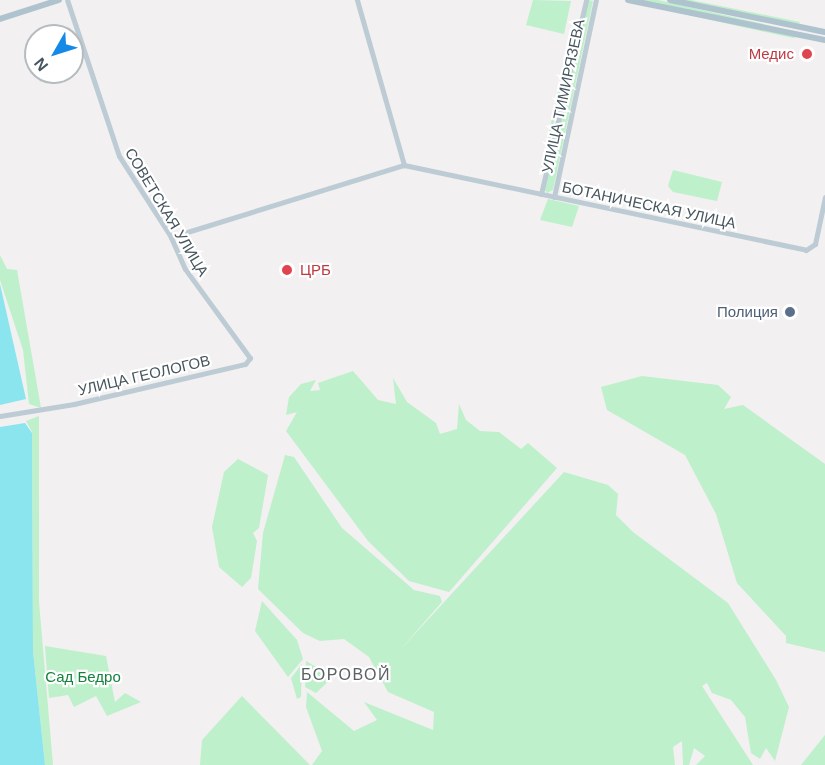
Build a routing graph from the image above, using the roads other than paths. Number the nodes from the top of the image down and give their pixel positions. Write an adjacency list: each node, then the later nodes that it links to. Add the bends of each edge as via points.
1 (59, 0): 8 (main road)
2 (67, 0): 15 (street, СОВЕТСКАЯ УЛИЦА, via 115,149)
3 (357, 0): 11 (street)
4 (586, 0): 12 (street, УЛИЦА ТИМИРЯЗЕВА)
5 (596, 0): 13 (street, УЛИЦА ТИМИРЯЗЕВА)
6 (628, 0): 10 (main road)
7 (670, 0): 9 (main road)
8 (0, 19)
9 (825, 32)
10 (825, 40)
11 (404, 165): 12 (street, БОТАНИЧЕСКАЯ УЛИЦА); 15 (street, БОТАНИЧЕСКАЯ УЛИЦА)
12 (541, 194): 13 (street, БОТАНИЧЕСКАЯ УЛИЦА)
13 (554, 197): 14 (street, БОТАНИЧЕСКАЯ УЛИЦА, via 812,249)
14 (825, 197)
15 (171, 237): 16 (street, СОВЕТСКАЯ УЛИЦА, via 185,268)
16 (250, 354): 17 (street, УЛИЦА ГЕОЛОГОВ, via 245,364)
17 (0, 416)

